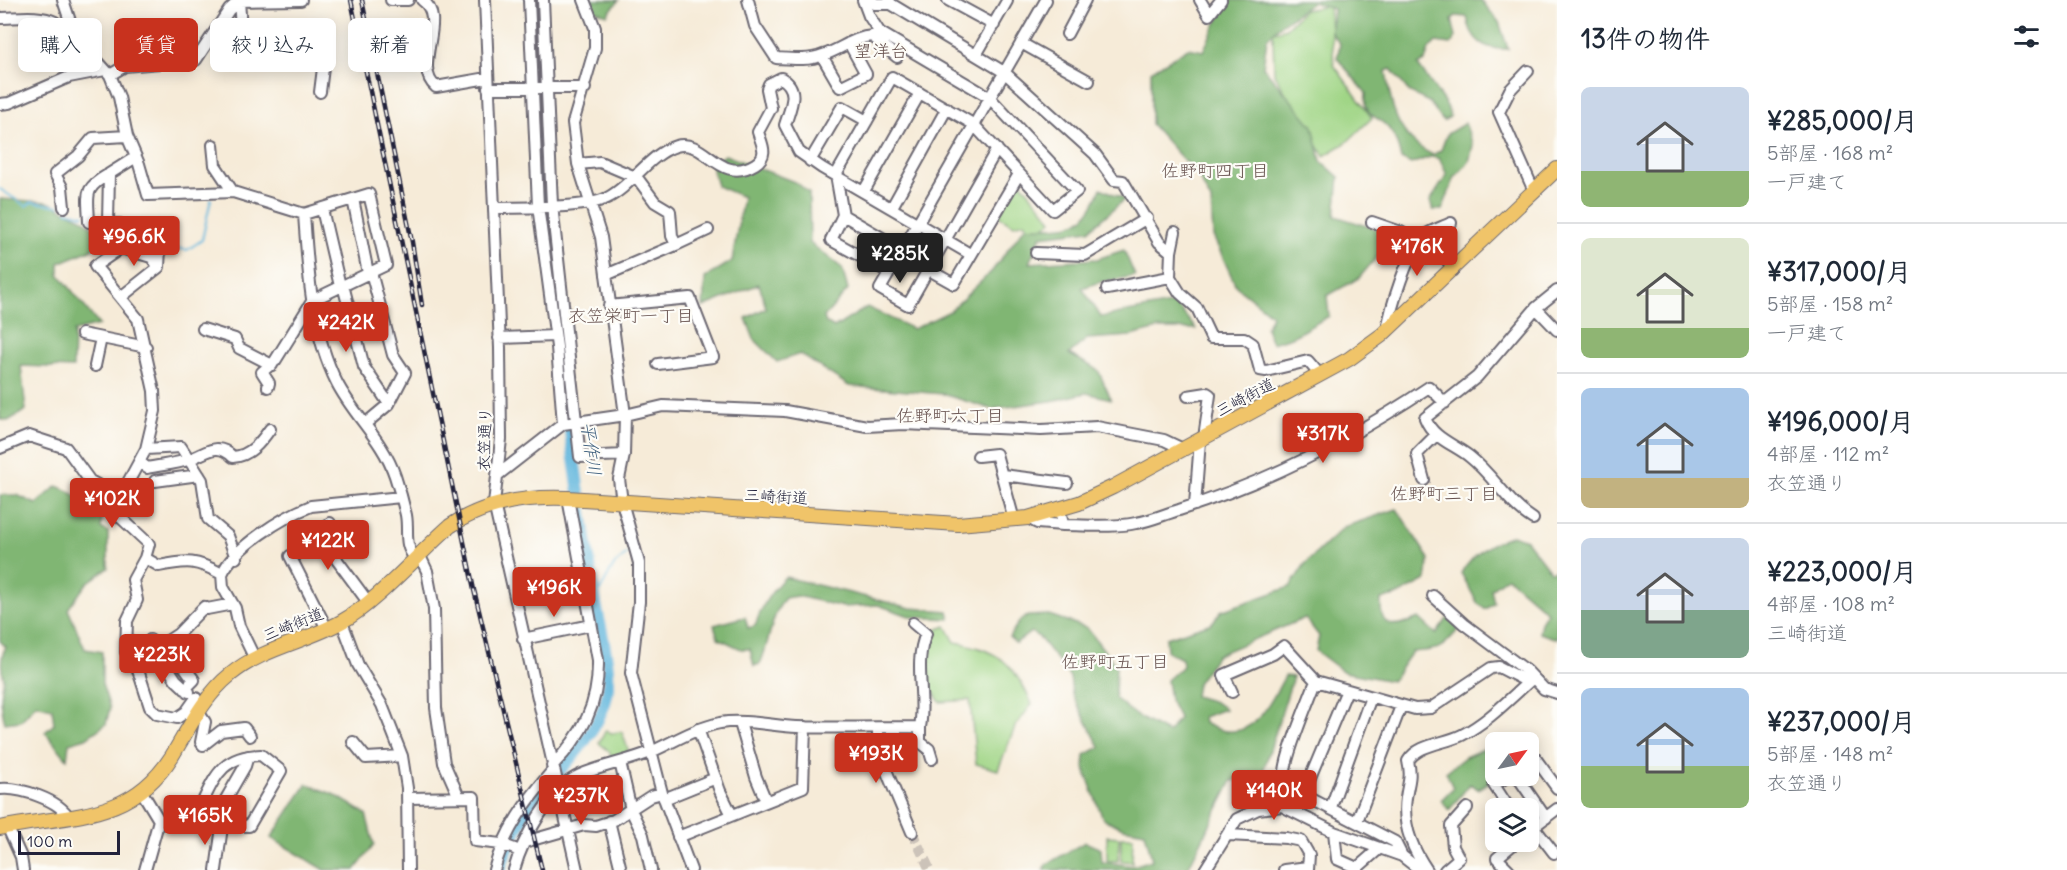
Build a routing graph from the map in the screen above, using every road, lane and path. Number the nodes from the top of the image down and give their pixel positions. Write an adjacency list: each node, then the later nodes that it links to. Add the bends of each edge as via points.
1 (63, 0): 23 (street)
2 (301, 0): 19 (street)
3 (391, 0): 4 (street)
4 (408, 0)
5 (422, 0): 40 (street, via 430,8 432,18 428,68 431,83 436,87)
6 (486, 0): 40 (street, 衣笠通り)
7 (529, 0): 41 (street)
8 (543, 0): 42 (street)
9 (584, 0): 43 (street, via 595,28 595,48)
10 (748, 0): 31 (street, via 755,26 776,58)
11 (863, 0): 26 (street)
12 (872, 0): 20 (street, via 874,4)
13 (948, 0): 25 (street)
14 (1007, 0): 25 (street)
15 (1046, 0): 29 (street)
16 (1088, 0): 27 (street)
17 (1200, 0): 18 (street, via 1209,15)
18 (1221, 0)
19 (238, 1): 24 (street); 37 (street, via 196,60 125,66)
20 (890, 2): 30 (street)
21 (0, 18): 22 (street)
22 (18, 18)
23 (69, 18)
24 (240, 18)
25 (994, 25): 30 (street)
26 (881, 33): 32 (street); 46 (street)
27 (1067, 34)
28 (849, 43): 31 (street); 31 (street, via 866,74 840,87); 32 (street, via 872,36)
29 (1021, 43): 36 (street); 39 (street)
30 (976, 55): 36 (street)
31 (822, 56)
32 (897, 57): 38 (street)
33 (102, 67): 37 (street)
34 (1528, 71): 63 (street, via 1510,90 1499,112)
35 (322, 72): 44 (street)
36 (1004, 72): 46 (street); 75 (street, via 1095,154 1114,180 1123,181)
37 (107, 73): 47 (street, via 69,77); 51 (street, via 119,98)
38 (892, 77): 45 (street); 49 (street)
39 (1089, 81)
40 (488, 83): 41 (street); 71 (street, 衣笠通り)
41 (533, 87): 42 (street); 68 (street)
42 (545, 87): 43 (street); 67 (street)
43 (585, 88): 56 (street, via 573,123)
44 (320, 92)
45 (920, 93): 48 (street); 62 (street)
46 (989, 97): 50 (street); 59 (street, via 1077,191 1053,210)
47 (0, 104)
48 (947, 108): 50 (street); 70 (street)
49 (867, 121): 55 (street, via 842,107); 60 (street)
50 (973, 124): 53 (street); 78 (street)
51 (127, 136): 54 (street); 69 (street, via 93,138 55,174 62,187)
52 (213, 145): 64 (street, via 215,165)
53 (996, 149): 59 (street); 83 (street)
54 (136, 157): 58 (street); 64 (street, via 148,195)
55 (810, 161): 60 (street); 61 (street, via 786,132 793,98 792,90 781,78 768,84 771,108 758,132 764,148 759,161 738,171 682,144 667,150)
56 (578, 164): 61 (street, via 600,162); 66 (street)
57 (1557, 169): 63 (main road, 三崎街道)
58 (109, 174): 76 (street, via 90,184); 86 (street, via 108,222 119,224)
59 (1018, 174): 91 (street)
60 (836, 175): 62 (street); 74 (street)
61 (634, 176): 66 (street, via 608,198); 84 (street, via 655,202 670,212)
62 (864, 190): 70 (street)
63 (1534, 190): 94 (main road, 三崎街道)
64 (233, 192): 73 (street)
65 (353, 199): 72 (street); 95 (street); 95 (street, via 369,194 386,265)
66 (590, 203): 67 (street); 97 (street, via 601,237)
67 (552, 205): 68 (street); 125 (street)
68 (538, 206): 71 (street); 110 (street)
69 (64, 207)
70 (892, 207): 78 (street)
71 (494, 208): 112 (street, 衣笠通り)
72 (322, 209): 73 (street); 99 (street)
73 (304, 214): 103 (street)
74 (843, 215): 88 (street); 96 (street, via 831,240)
75 (1147, 218): 89 (street, via 1084,255); 90 (street, via 1160,242)
76 (89, 222)
77 (1372, 222): 85 (street, via 1401,232)
78 (917, 223): 83 (street); 88 (street)
79 (1451, 223): 82 (street)
80 (708, 230): 84 (street)
81 (1175, 232): 90 (street)
82 (1432, 232): 85 (street); 94 (street)
83 (944, 239): 91 (street); 93 (street)
84 (676, 244): 97 (street)
85 (1417, 244): 108 (street, via 1401,280)
86 (121, 248): 92 (street, via 151,256); 102 (street, via 95,266)
87 (160, 249): 92 (street)
88 (903, 250): 96 (street)
89 (1036, 252)
90 (1172, 252): 98 (street)
91 (970, 254): 93 (street, via 954,284)
92 (159, 267): 102 (street)
93 (929, 270): 96 (street, via 908,306 880,289)
94 (1452, 270): 108 (main road, 三崎街道)
95 (370, 272): 99 (street); 121 (street, via 393,355 405,373)
96 (890, 272)
97 (606, 275): 104 (street)
98 (1170, 277): 100 (street); 117 (street, via 1197,308 1211,338 1244,338 1253,344 1260,370 1308,362)
99 (341, 286): 103 (street); 121 (street, via 364,367)
100 (1107, 289)
101 (1557, 291): 105 (street)
102 (121, 297): 113 (street, via 138,319)
103 (312, 300): 114 (street); 123 (street, via 320,339 334,376)
104 (609, 306): 115 (street, via 690,298 713,357); 122 (street)
105 (1536, 308): 107 (street); 120 (street, via 1482,372)
106 (203, 329): 114 (street, via 235,339 239,348)
107 (1557, 330)
108 (1387, 331): 117 (main road, 三崎街道)
109 (82, 334): 111 (street)
110 (555, 336): 112 (street); 124 (street)
111 (101, 338): 113 (street); 116 (street)
112 (499, 338): 136 (street, 衣笠通り)
113 (146, 347): 130 (street, via 155,411)
114 (272, 364): 118 (street, via 262,372)
115 (658, 364)
116 (95, 366)
117 (1320, 375): 128 (main road, 三崎街道)
118 (268, 387)
119 (1188, 396): 128 (street, via 1210,395)
120 (1445, 403): 127 (street, via 1425,417); 147 (street, via 1428,387 1391,412 1274,474)
121 (389, 404): 123 (street)
122 (625, 415): 125 (street); 131 (street, via 663,406 785,411 867,426 903,423 1041,430 1097,427 1164,440); 132 (street)
123 (365, 424): 143 (street, via 378,439)
124 (563, 424): 125 (street); 136 (street)
125 (576, 424): 132 (street, via 580,457)
126 (270, 429): 134 (street, via 258,447 240,456 210,448)
127 (1436, 435): 139 (street, via 1417,454); 150 (street, via 1469,455 1518,510)
128 (1202, 439): 131 (main road, 三崎街道); 147 (street)
129 (0, 448): 142 (street, via 29,436 66,448 90,481)
130 (146, 449): 134 (street, via 181,447); 135 (street)
131 (1184, 449): 148 (main road, 三崎街道, via 1113,487)
132 (624, 454): 145 (street, via 619,479)
133 (978, 456): 138 (street, via 996,454)
134 (190, 459): 135 (street, via 147,468); 137 (street)
135 (140, 462): 142 (street)
136 (499, 474): 146 (street, 衣笠通り)
137 (199, 475): 140 (street); 156 (street, via 208,519 228,536)
138 (1004, 475): 141 (street); 149 (street)
139 (1424, 480)
140 (155, 481)
141 (1067, 483)
142 (120, 497): 155 (street, via 120,518 149,544)
143 (401, 497): 154 (street, via 406,542); 156 (street, via 311,506 265,529)
144 (569, 498): 145 (main road, 三崎街道); 146 (main road, 三崎街道, via 543,497); 163 (street)
145 (622, 502): 149 (main road, 三崎街道, via 958,524); 186 (street, via 639,563 631,673)
146 (494, 504): 154 (main road, 三崎街道, via 464,516); 165 (street, 衣笠通り)
147 (1195, 505): 152 (street, via 1136,523)
148 (1060, 509): 149 (main road, 三崎街道); 152 (street)
149 (1021, 519): 152 (street)
150 (1533, 519)
151 (330, 522): 159 (street, via 337,560)
152 (1063, 525)
153 (290, 556): 164 (street)
154 (417, 556): 159 (main road, 三崎街道); 202 (street, via 427,571 434,609 436,708 442,752)
155 (145, 558): 157 (street, via 159,566 186,561 203,564); 169 (street, via 133,580 137,600 127,621 126,652)
156 (236, 558): 157 (street)
157 (222, 574): 160 (street, via 223,587)
158 (1433, 596): 170 (street, via 1527,671)
159 (368, 602): 161 (main road, 三崎街道)
160 (232, 604): 168 (street); 172 (street, via 204,607 166,642 194,680)
161 (342, 622): 164 (main road, 三崎街道); 188 (street)
162 (913, 623): 181 (street, via 926,634 920,648)
163 (591, 625): 165 (street); 192 (street, via 598,660 595,701 574,742)
164 (327, 629): 168 (main road, 三崎街道)
165 (523, 639): 192 (street, 衣笠通り)
166 (150, 640): 167 (street)
167 (158, 654): 169 (street); 172 (street)
168 (255, 659): 177 (main road, 三崎街道, via 229,675)
169 (137, 667): 177 (street, via 150,707 157,714 177,718)
170 (1530, 680): 175 (street); 178 (street, via 1499,668 1491,669 1431,708); 246 (street, via 1488,720 1460,736 1413,752 1408,761 1412,776 1404,811 1415,854)
171 (1316, 681): 173 (street); 174 (street, via 1284,646 1224,675); 198 (street, via 1284,776)
172 (185, 688): 177 (street)
173 (1347, 690): 176 (street); 200 (street)
174 (1232, 692)
175 (1557, 693)
176 (1371, 697): 178 (street); 206 (street)
177 (200, 705): 184 (street, via 203,745 221,731 244,728); 199 (main road, 三崎街道, via 170,760)
178 (1401, 706): 216 (street)
179 (740, 723): 180 (street); 183 (street); 204 (street)
180 (805, 727): 182 (street); 204 (street, via 803,787)
181 (920, 727): 182 (street); 189 (street, via 920,742 929,749)
182 (878, 728): 221 (street, via 878,751)
183 (699, 729): 186 (street); 193 (street)
184 (250, 736)
185 (353, 742): 188 (street, via 366,758)
186 (651, 752): 190 (street); 201 (street)
187 (248, 756): 211 (street, via 240,756 222,768); 218 (street); 218 (street, via 261,755 281,771 249,826)
188 (402, 756): 203 (street)
189 (932, 759)
190 (620, 762): 197 (street, via 578,776); 209 (street)
191 (1539, 763): 195 (street)
192 (553, 769): 197 (street, 衣笠通り); 226 (street, via 532,794)
193 (716, 777): 201 (street); 210 (street)
194 (1524, 786): 213 (street)
195 (1557, 788)
196 (0, 789): 212 (street, via 36,796 65,809)
197 (558, 789): 220 (street, 衣笠通り); 227 (street)
198 (1292, 789): 200 (street); 205 (street)
199 (142, 792): 212 (main road, 三崎街道, via 103,811); 214 (street)
200 (1303, 795): 206 (street)
201 (663, 796): 209 (street, via 651,796); 224 (street)
202 (459, 797): 203 (street); 226 (street, via 474,797 475,841)
203 (407, 798): 236 (street)
204 (766, 801): 210 (street)
205 (1282, 806): 222 (street); 223 (street, via 1244,814)
206 (1331, 807): 216 (street)
207 (1467, 808): 247 (street, via 1451,826 1453,847 1460,858)
208 (1557, 809): 213 (street)
209 (631, 810): 215 (street); 241 (street, via 643,835)
210 (732, 816): 224 (street)
211 (195, 817): 214 (street, via 177,808 165,820); 218 (street)
212 (69, 818): 219 (main road, 三崎街道)
213 (1546, 818): 217 (street)
214 (159, 820): 234 (street)
215 (609, 821): 220 (street); 240 (street)
216 (1357, 821): 231 (street, via 1395,842)
217 (1539, 823)
218 (217, 826): 235 (street)
219 (4, 827): 233 (street, via 21,857)
220 (568, 831): 227 (street); 239 (street, 衣笠通り)
221 (912, 832)
222 (1334, 832): 228 (street); 228 (street, via 1337,859 1357,868)
223 (1228, 835): 232 (street, via 1301,841 1309,855); 243 (street)
224 (678, 837): 242 (street)
225 (1539, 837): 230 (street)
226 (503, 844): 227 (street); 237 (street)
227 (521, 848): 238 (street)
228 (1380, 848): 231 (street)
229 (1504, 852): 248 (street, via 1497,858)
230 (1554, 853)
231 (1402, 856): 245 (street)
232 (1308, 868): 244 (street)
233 (23, 870)
234 (145, 870)
235 (216, 870)
236 (408, 870)
237 (494, 870)
238 (514, 870)
239 (577, 870)
240 (621, 870)
241 (651, 870)
242 (691, 870)
243 (1205, 870)
244 (1284, 870)
245 (1420, 870)
246 (1427, 870)
247 (1445, 870)
248 (1509, 870)

